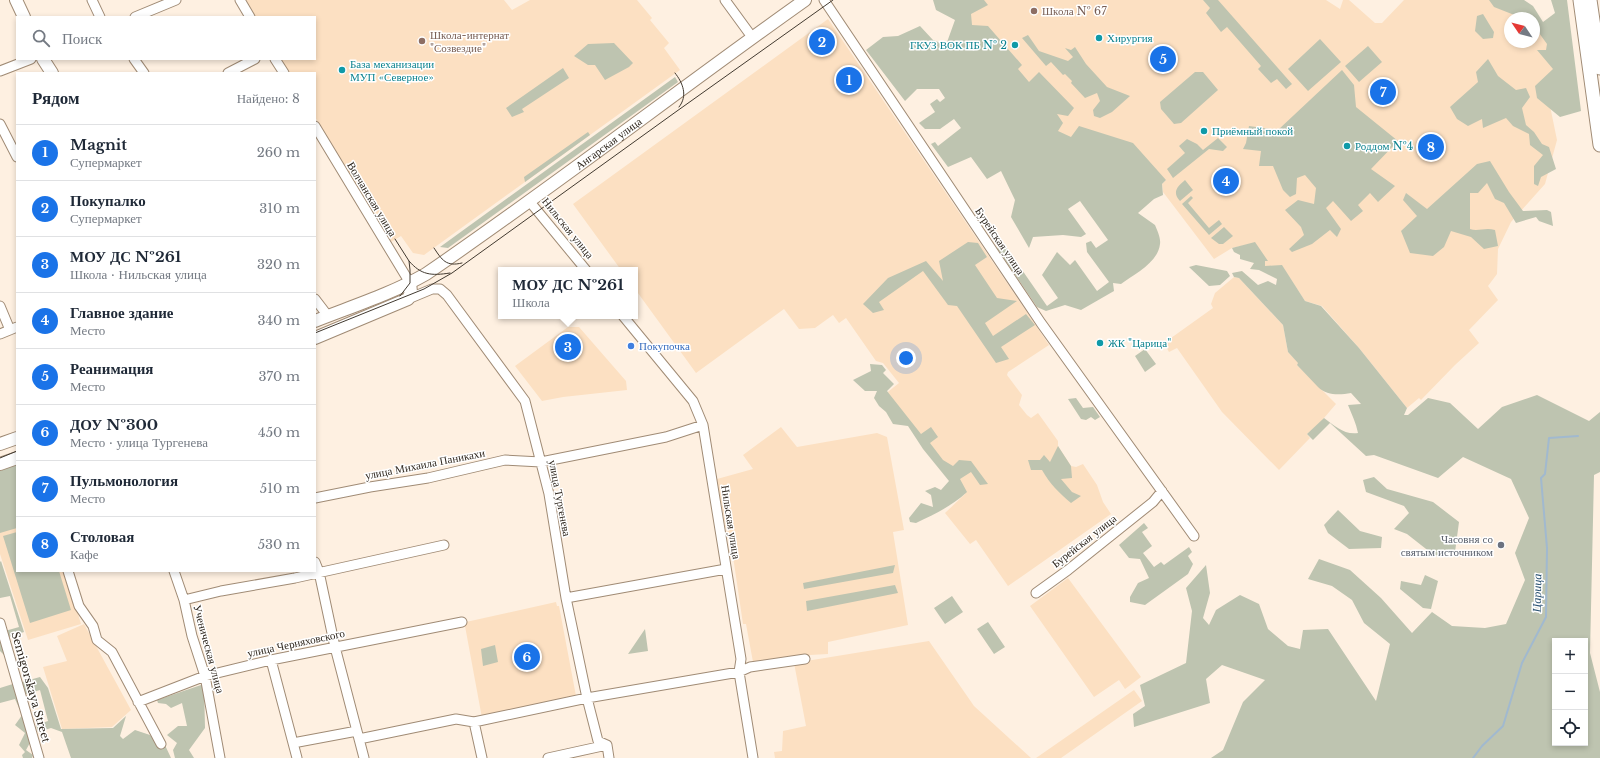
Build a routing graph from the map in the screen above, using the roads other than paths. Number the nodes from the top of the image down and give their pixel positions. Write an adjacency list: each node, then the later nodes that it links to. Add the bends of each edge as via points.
1 (16, 0): 10 (main road)
2 (92, 0): 11 (street)
3 (176, 0): 12 (street)
4 (240, 0): 13 (street)
5 (725, 0): 14 (street)
6 (805, 0): 14 (main road, Ангарская улица)
7 (824, 0): 47 (street, Бурейская улица, via 1041,323)
8 (1580, 0): 28 (highway)
9 (1590, 0): 20 (highway)
10 (24, 16)
11 (100, 16)
12 (137, 16)
13 (249, 16)
14 (752, 38): 30 (main road, Ангарская улица)
15 (28, 60): 21 (street)
16 (44, 60): 22 (main road)
17 (135, 60): 23 (street)
18 (253, 60): 24 (street)
19 (276, 60): 25 (street)
20 (1600, 68)
21 (0, 71)
22 (51, 72)
23 (143, 72)
24 (230, 72)
25 (283, 72)
26 (0, 124): 29 (street)
27 (316, 128): 32 (street, Волчанская улица)
28 (1600, 145)
29 (16, 155)
30 (530, 202): 31 (street, Нильская улица); 32 (main road, Ангарская улица, via 426,274)
31 (584, 267)
32 (411, 293): 35 (main road, Ангарская улица, via 370,302); 40 (main road, Ангарская улица); 45 (street, улица Тургенева, via 440,289 447,295 525,401)
33 (316, 300): 35 (street)
34 (0, 306): 38 (street)
35 (328, 316): 37 (main road, Ангарская улица)
36 (625, 319): 41 (street, Нильская улица, via 693,401)
37 (316, 321)
38 (13, 329): 39 (street)
39 (0, 334)
40 (316, 338)
41 (704, 425): 45 (street, улица Михаила Паникахи, via 666,437); 52 (street, Нильская улица)
42 (16, 438): 43 (main road)
43 (0, 444)
44 (16, 458): 46 (main road)
45 (541, 462): 48 (street, улица Михаила Паникахи, via 505,460 428,478); 57 (street, улица Тургенева, via 549,494)
46 (0, 464)
47 (1162, 492): 49 (street, Бурейская улица); 56 (street, Бурейская улица, via 1153,502)
48 (316, 498)
49 (1194, 536)
50 (444, 545): 55 (street)
51 (316, 564): 55 (street)
52 (726, 569): 57 (street); 64 (street, Нильская улица, via 741,659)
53 (68, 572): 67 (street, via 79,606 93,626 97,640 112,652)
54 (174, 572): 58 (street, Ученическая улица)
55 (319, 572): 58 (street); 61 (street)
56 (1036, 593)
57 (566, 598): 66 (street, улица Тургенева)
58 (184, 600): 65 (street, Ученическая улица)
59 (462, 622): 61 (street, улица Черняховского)
60 (0, 623): 73 (street, Semigorskaya Street)
61 (335, 647): 63 (street, улица Черняховского); 69 (street)
62 (805, 659): 64 (street, via 750,667)
63 (271, 660): 65 (street, улица Черняховского); 70 (street)
64 (739, 672): 66 (street); 80 (street, Нильская улица)
65 (205, 676): 67 (street, улица Черняховского); 74 (street, Ученическая улица)
66 (587, 698): 68 (street); 72 (street, улица Тургенева, via 598,741)
67 (138, 702): 71 (street)
68 (474, 722): 69 (street, via 456,719); 77 (street)
69 (358, 735): 70 (street); 76 (street)
70 (294, 743): 75 (street)
71 (161, 744)
72 (607, 745): 78 (street); 79 (street)
73 (39, 758)
74 (220, 758)
75 (297, 758)
76 (364, 758)
77 (482, 758)
78 (548, 758)
79 (609, 758)
80 (753, 758)

